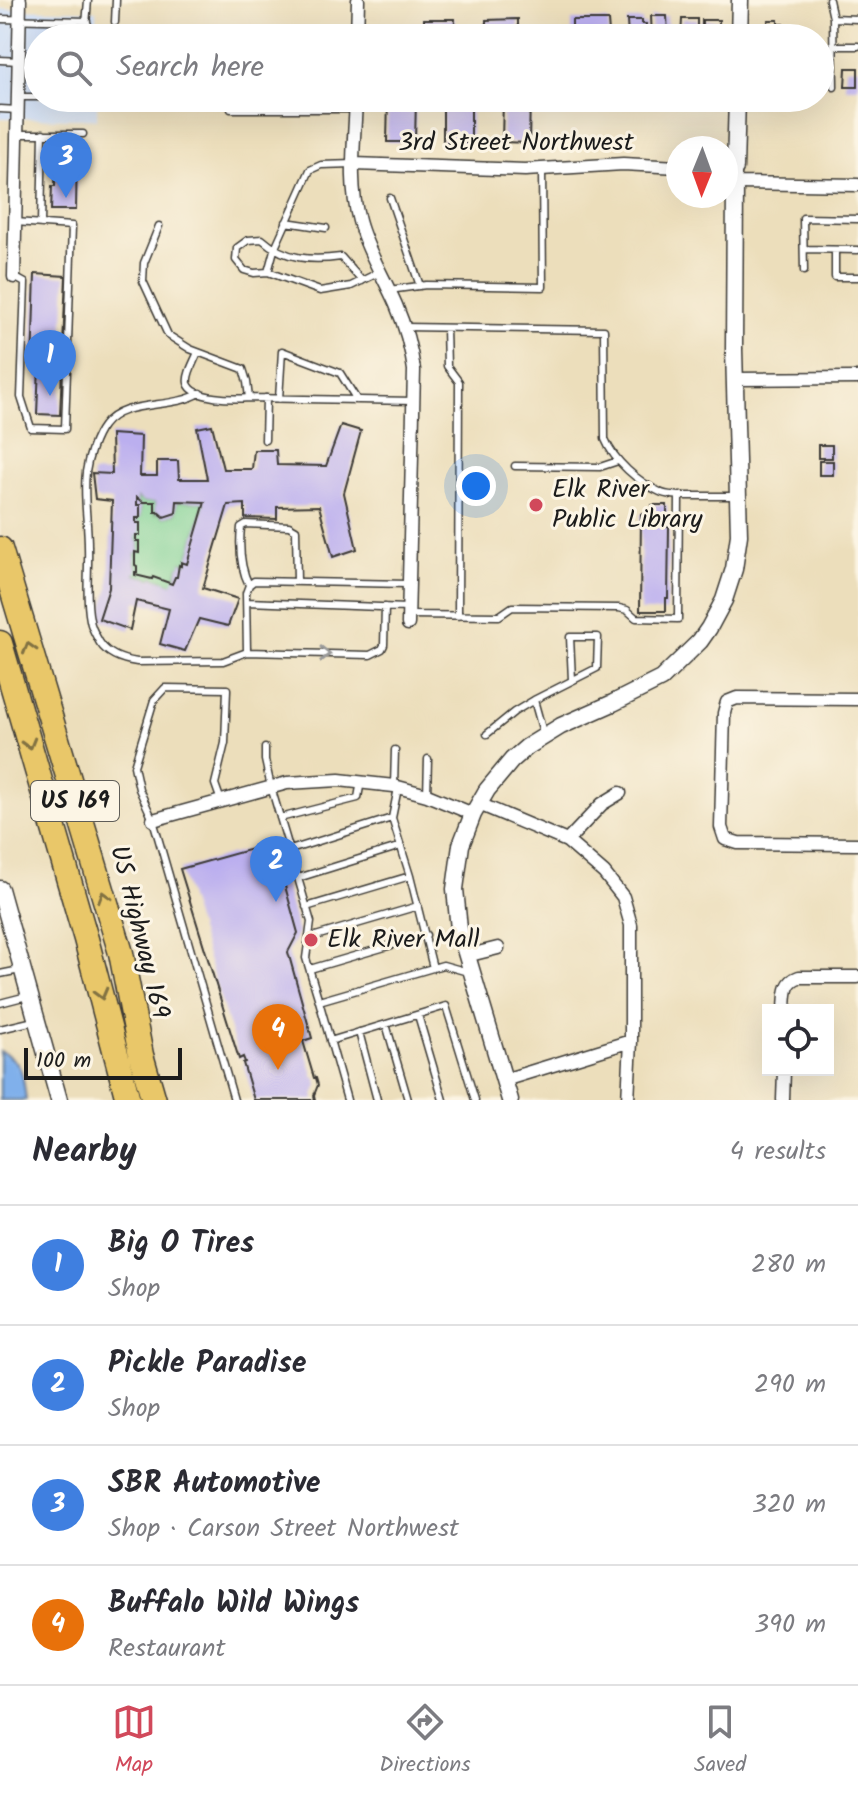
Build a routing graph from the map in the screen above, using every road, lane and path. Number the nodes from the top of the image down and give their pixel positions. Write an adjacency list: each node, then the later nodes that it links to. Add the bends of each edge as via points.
1 (20, 0): 10 (street)
2 (88, 0): 12 (lane)
3 (116, 0): 13 (lane)
4 (358, 0): 15 (street)
5 (740, 0): 16 (street)
6 (829, 0): 7 (lane)
7 (833, 18): 9 (lane); 17 (lane)
8 (0, 19): 10 (lane)
9 (858, 19)
10 (21, 20): 11 (lane); 21 (street)
11 (64, 21): 12 (lane)
12 (87, 21): 14 (lane)
13 (115, 22)
14 (88, 24)
15 (357, 24)
16 (739, 24)
17 (833, 24)
18 (834, 46): 19 (lane)
19 (858, 46)
20 (0, 60): 21 (lane)
21 (19, 61): 23 (street)
22 (24, 101): 23 (lane)
23 (18, 103): 24 (lane); 28 (street)
24 (0, 109)
25 (356, 112): 31 (street)
26 (736, 112): 30 (street)
27 (43, 133): 28 (lane); 29 (lane); 41 (lane)
28 (17, 134): 39 (street)
29 (83, 134)
30 (734, 136)
31 (354, 164): 33 (street, 3rd Street Northwest); 40 (lane, via 310,170); 50 (street, via 355,205)
32 (666, 166): 33 (street, 3rd Street Northwest)
33 (542, 169): 54 (lane, via 543,287)
34 (738, 174): 35 (street)
35 (858, 185)
36 (390, 198): 54 (lane)
37 (732, 208): 60 (street)
38 (858, 219): 44 (lane, via 803,218)
39 (15, 222): 41 (lane); 51 (street)
40 (286, 222): 43 (lane); 45 (lane)
41 (41, 224): 51 (lane, via 72,226 65,429 31,428 21,397 25,283)
42 (159, 226): 58 (lane, via 144,263 143,281 168,335)
43 (326, 228)
44 (804, 249): 46 (lane); 48 (lane)
45 (274, 250): 49 (lane); 49 (lane, via 262,239 237,248 236,260 244,270); 53 (lane, via 317,260 341,257)
46 (835, 250): 47 (lane); 52 (lane, via 835,277)
47 (858, 250)
48 (804, 271)
49 (268, 272): 53 (lane, via 320,291)
50 (380, 272): 53 (lane); 55 (street)
51 (14, 277)
52 (858, 277)
53 (362, 281)
54 (420, 286): 55 (lane)
55 (389, 290): 56 (street)
56 (404, 327): 57 (lane); 66 (street, via 412,353)
57 (446, 328): 68 (lane, via 604,330 605,439); 79 (lane, via 447,366 459,382)
58 (198, 352): 61 (lane, via 187,379); 62 (lane, via 243,369)
59 (858, 378): 60 (street)
60 (736, 379): 71 (street)
61 (200, 393): 62 (lane); 81 (lane, via 134,408 103,425 85,476 90,622 102,646 123,660 223,661)
62 (249, 398): 63 (lane)
63 (266, 398): 64 (lane); 67 (lane)
64 (279, 399): 65 (lane); 65 (lane, via 282,351 340,373)
65 (357, 400): 66 (lane)
66 (414, 401): 75 (street)
67 (265, 440)
68 (618, 461): 69 (lane, via 600,467); 70 (lane, via 662,493)
69 (515, 466)
70 (679, 496): 71 (lane); 79 (lane, via 678,619 636,618 627,610 589,608 512,607 499,616)
71 (738, 496): 86 (street, via 737,553 724,600 700,641 661,679)
72 (0, 549): 131 (highway, US Highway 169 / US 169, one-way to 72, via 121,953)
73 (297, 582): 74 (lane); 74 (lane, via 296,530 246,524 239,544 243,573); 75 (lane)
74 (251, 583): 76 (lane)
75 (410, 584): 78 (street)
76 (247, 602): 77 (lane); 81 (lane)
77 (385, 607): 78 (lane); 81 (lane, one-way to 77, via 370,655 384,645)
78 (409, 615): 79 (lane)
79 (458, 616)
80 (0, 643): 131 (highway, US Highway 169 / US 169, one-way to 131, via 86,939)
81 (247, 652)
82 (572, 680): 82 (lane, via 597,668 598,637 570,637); 84 (lane)
83 (858, 699): 101 (street, via 727,702 721,813 725,839 738,843)
84 (534, 700): 85 (lane); 86 (lane)
85 (487, 734)
86 (544, 736): 96 (street, via 499,774)
87 (265, 748): 91 (lane)
88 (395, 750): 92 (lane)
89 (428, 759): 94 (lane)
90 (361, 781): 91 (street); 92 (street); 97 (lane, via 358,798)
91 (271, 787): 95 (street); 97 (lane)
92 (396, 787): 94 (street); 98 (lane)
93 (620, 793): 100 (street)
94 (427, 795): 96 (street)
95 (221, 801): 99 (street); 99 (lane, via 215,784 225,743 227,689 165,688 154,700 134,766)
96 (476, 809): 100 (street); 113 (street, via 461,845 455,889)
97 (280, 818): 103 (lane)
98 (392, 818): 102 (lane); 103 (lane)
99 (153, 820): 138 (lane)
100 (567, 841): 130 (street, via 614,885 628,911)
101 (858, 844)
102 (401, 846): 104 (lane); 105 (lane)
103 (290, 850): 105 (lane)
104 (410, 876): 107 (lane); 108 (lane)
105 (298, 878): 108 (lane)
106 (0, 889): 111 (street)
107 (418, 906): 109 (lane); 110 (lane)
108 (306, 907): 110 (lane)
109 (426, 935): 114 (lane); 116 (lane)
110 (309, 938): 116 (lane)
111 (7, 941): 115 (street)
112 (498, 948): 113 (street)
113 (466, 956): 117 (street)
114 (433, 968): 117 (lane, via 443,965); 121 (lane)
115 (23, 969): 118 (lane); 120 (street)
116 (310, 969): 121 (lane)
117 (471, 973): 133 (street)
118 (0, 974)
119 (858, 977): 123 (street, via 792,979)
120 (30, 996): 122 (lane); 125 (street)
121 (319, 1001): 129 (lane)
122 (0, 1003)
123 (785, 1004)
124 (418, 1015): 126 (lane); 142 (lane); 143 (lane, via 446,1006)
125 (37, 1020): 127 (lane); 134 (street)
126 (386, 1024): 128 (lane); 141 (lane)
127 (0, 1029)
128 (359, 1032): 129 (lane); 140 (lane)
129 (330, 1041): 139 (lane)
130 (631, 1041): 133 (street); 145 (street)
131 (130, 1060): 135 (highway, US Highway 169 / US 169); 136 (highway, US Highway 169 / US 169); 137 (highway)
132 (784, 1076): 146 (street)
133 (504, 1080): 144 (street)
134 (59, 1100)
135 (126, 1100)
136 (154, 1100)
137 (165, 1100)
138 (234, 1100)
139 (347, 1100)
140 (377, 1100)
141 (408, 1100)
142 (443, 1100)
143 (475, 1100)
144 (510, 1100)
145 (628, 1100)
146 (783, 1100)

